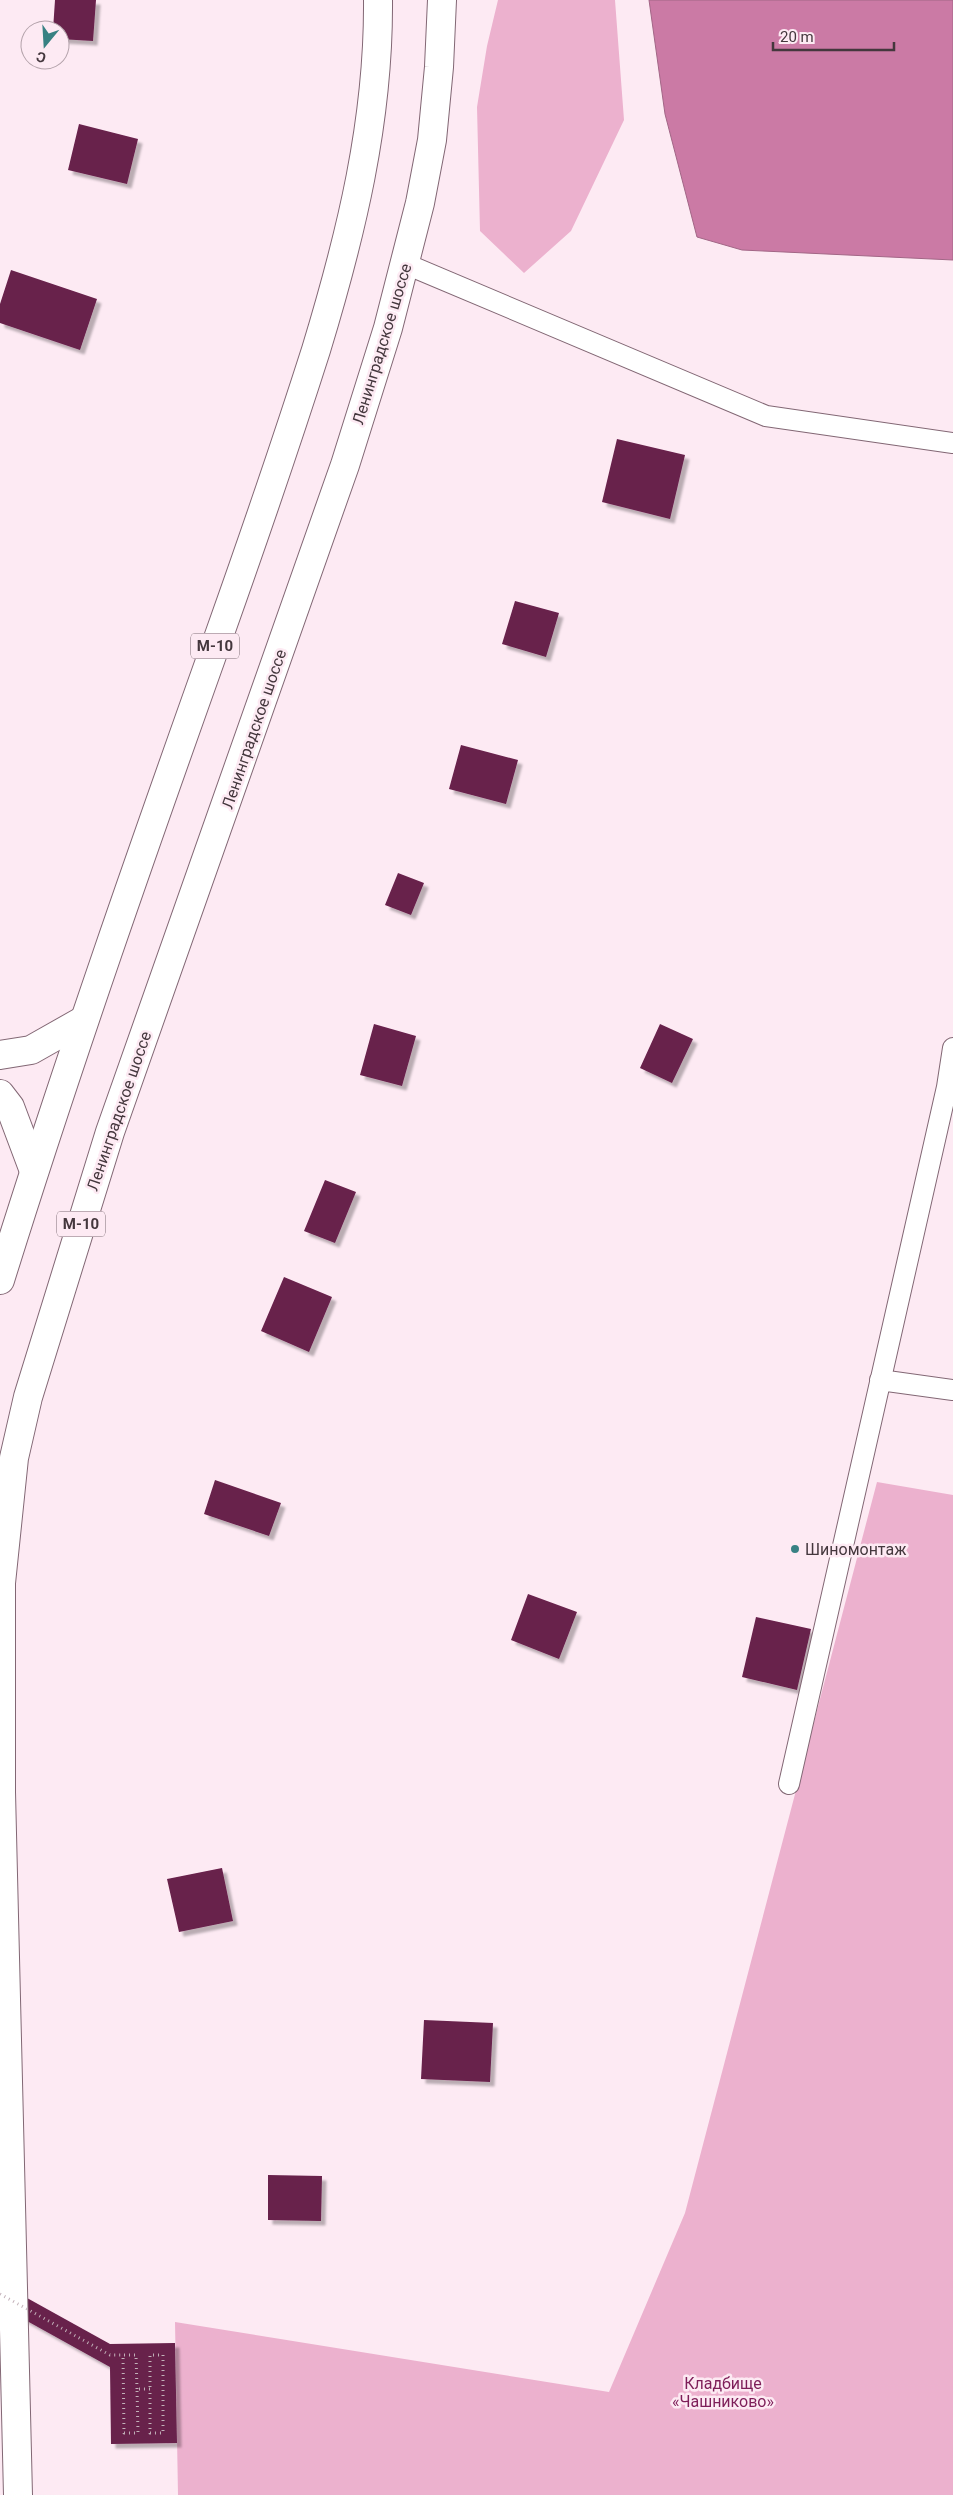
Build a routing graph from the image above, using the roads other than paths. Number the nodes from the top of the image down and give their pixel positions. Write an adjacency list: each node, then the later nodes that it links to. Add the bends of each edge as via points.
1 (378, 0): 5 (main road, М-10, via 375,86 368,145 336,282 287,443)
2 (442, 0): 3 (main road, Ленинградское шоссе / М-10, via 432,140)
3 (406, 264): 4 (lane, via 766,416); 15 (main road, Ленинградское шоссе / М-10, via 346,464 110,1132 28,1397 14,1458 1,1584 1,1782)
4 (953, 443)
5 (84, 1020): 7 (main road, via 31,1050); 10 (main road, М-10)
6 (953, 1048): 8 (lane)
7 (0, 1055)
8 (950, 1087): 12 (lane)
9 (0, 1094): 10 (main road, via 10,1107)
10 (34, 1171): 11 (main road, М-10)
11 (0, 1280)
12 (880, 1380): 13 (lane); 14 (lane)
13 (953, 1390)
14 (789, 1784)
15 (18, 2495)

